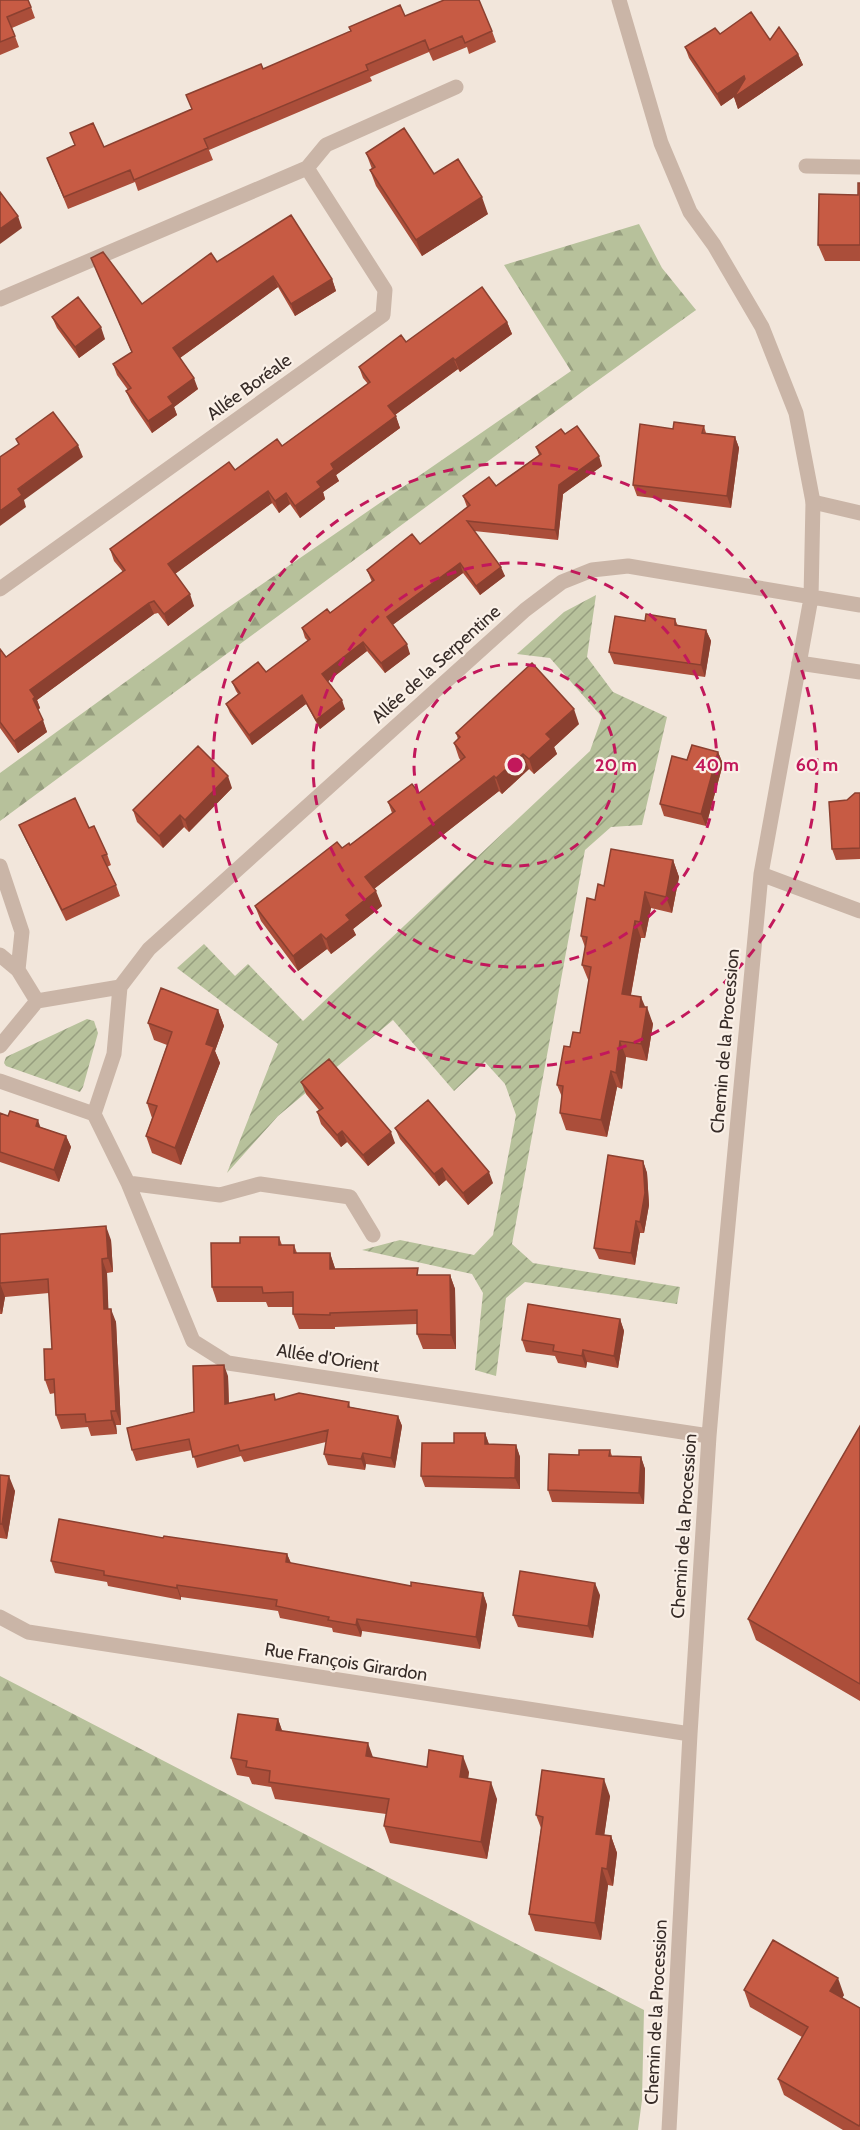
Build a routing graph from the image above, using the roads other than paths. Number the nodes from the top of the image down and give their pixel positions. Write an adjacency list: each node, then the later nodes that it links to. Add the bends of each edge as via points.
1 (619, 0): 7 (street, Chemin de la Procession, via 661,143 690,212 762,327 796,413)
2 (456, 87): 5 (street, via 326,145)
3 (806, 166): 4 (street)
4 (860, 167)
5 (308, 168): 6 (street); 9 (street, Allée Boréale, via 385,290 383,315)
6 (0, 299)
7 (813, 502): 8 (street); 10 (street, Chemin de la Procession)
8 (860, 513)
9 (0, 589)
10 (811, 598): 11 (street, Allée de la Serpentine); 12 (street, Chemin de la Procession); 19 (street, Allée de la Serpentine, via 628,566 592,570 562,582 525,610 149,949)
11 (860, 605)
12 (799, 663): 13 (street); 15 (street, Chemin de la Procession)
13 (860, 672)
14 (0, 866): 18 (street, via 22,932)
15 (761, 874): 16 (street); 26 (street, Chemin de la Procession)
16 (860, 911)
17 (0, 955): 18 (street)
18 (18, 970): 20 (street)
19 (120, 987): 20 (street); 23 (street, via 114,1054)
20 (37, 1001): 21 (street)
21 (0, 1046)
22 (0, 1081): 23 (street)
23 (94, 1114): 24 (street, Allée d'Orient)
24 (128, 1183): 25 (street, via 220,1195 260,1184 350,1197); 26 (street, Allée d'Orient, via 193,1341 228,1363)
25 (373, 1235)
26 (709, 1436): 28 (street, Chemin de la Procession)
27 (0, 1617): 28 (street, Rue François Girardon, via 28,1632)
28 (690, 1734): 29 (street, Chemin de la Procession)
29 (669, 2130)

